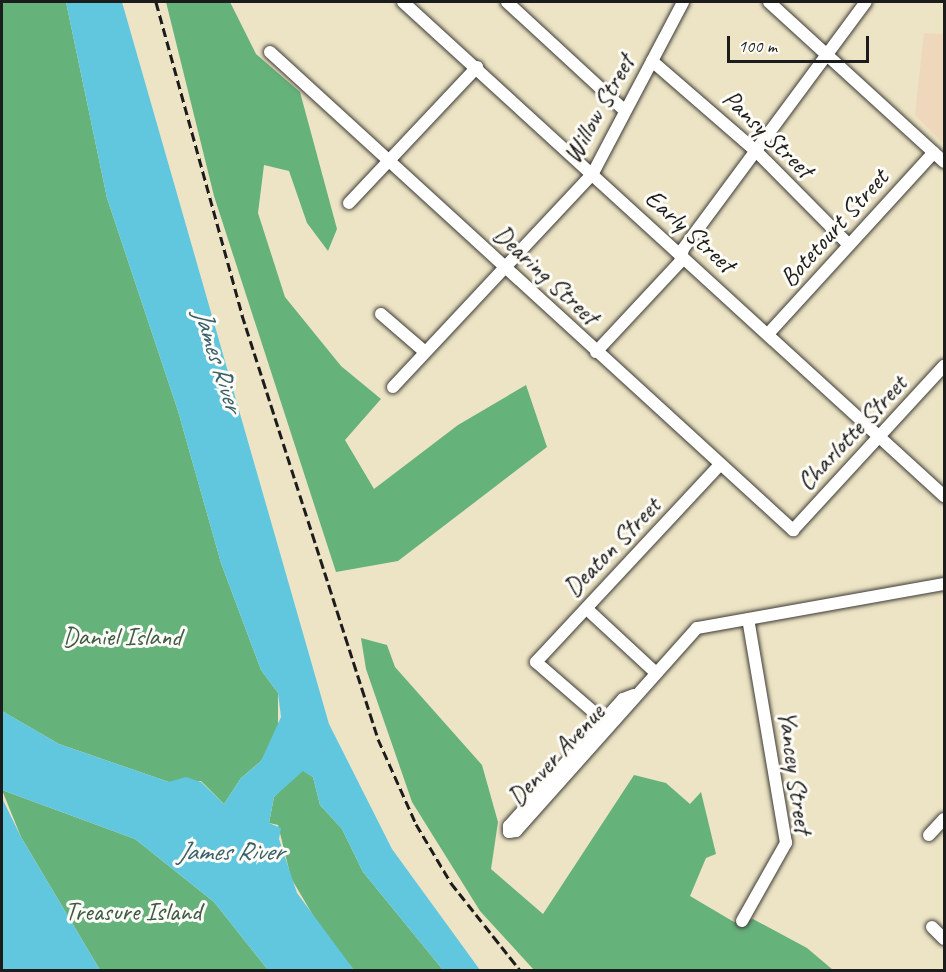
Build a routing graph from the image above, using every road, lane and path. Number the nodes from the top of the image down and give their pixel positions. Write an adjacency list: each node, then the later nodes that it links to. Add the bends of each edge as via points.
1 (403, 2): 9 (street, Early Street)
2 (507, 2): 10 (street)
3 (683, 2): 8 (street, Willow Street)
4 (769, 2): 7 (street)
5 (866, 2): 7 (street)
6 (270, 52): 13 (street, Dearing Street)
7 (827, 56): 11 (street); 12 (street)
8 (652, 61): 10 (street, Willow Street); 11 (street, Pansy Street)
9 (477, 67): 13 (street); 15 (street, Early Street)
10 (625, 111): 15 (street, Willow Street)
11 (756, 151): 17 (street, Pansy Street); 18 (street)
12 (934, 152): 14 (street); 17 (street, Botetourt Street)
13 (388, 159): 16 (street); 19 (street, Dearing Street)
14 (945, 162)
15 (593, 173): 18 (street, Early Street); 19 (street, Willow Street)
16 (349, 203)
17 (849, 245): 21 (street, Botetourt Street)
18 (682, 254): 21 (street, Early Street); 23 (street)
19 (504, 266): 22 (street, Willow Street); 23 (street, Dearing Street)
20 (381, 314): 22 (street)
21 (768, 334): 26 (street, Early Street)
22 (425, 352): 25 (street, Willow Street)
23 (596, 352): 27 (street, Dearing Street)
24 (945, 366): 26 (street, Charlotte Street)
25 (393, 387)
26 (879, 436): 28 (street, Early Street); 29 (street, Charlotte Street)
27 (720, 465): 29 (street, Dearing Street); 31 (street, Deaton Street)
28 (945, 496)
29 (793, 530)
30 (945, 584): 32 (street, Denver Avenue)
31 (588, 610): 33 (street); 35 (street, Deaton Street, via 536,662)
32 (748, 619): 33 (street, Denver Avenue, via 697,628); 38 (street, Yancey Street, via 786,843)
33 (655, 672): 34 (street, Denver Avenue)
34 (634, 695): 35 (street, Denver Avenue); 35 (street, Denver Avenue, via 631,707 516,831 509,832 509,826)
35 (604, 721)
36 (945, 819): 37 (street)
37 (928, 835)
38 (742, 921)
39 (933, 927): 40 (street)
40 (945, 939)

